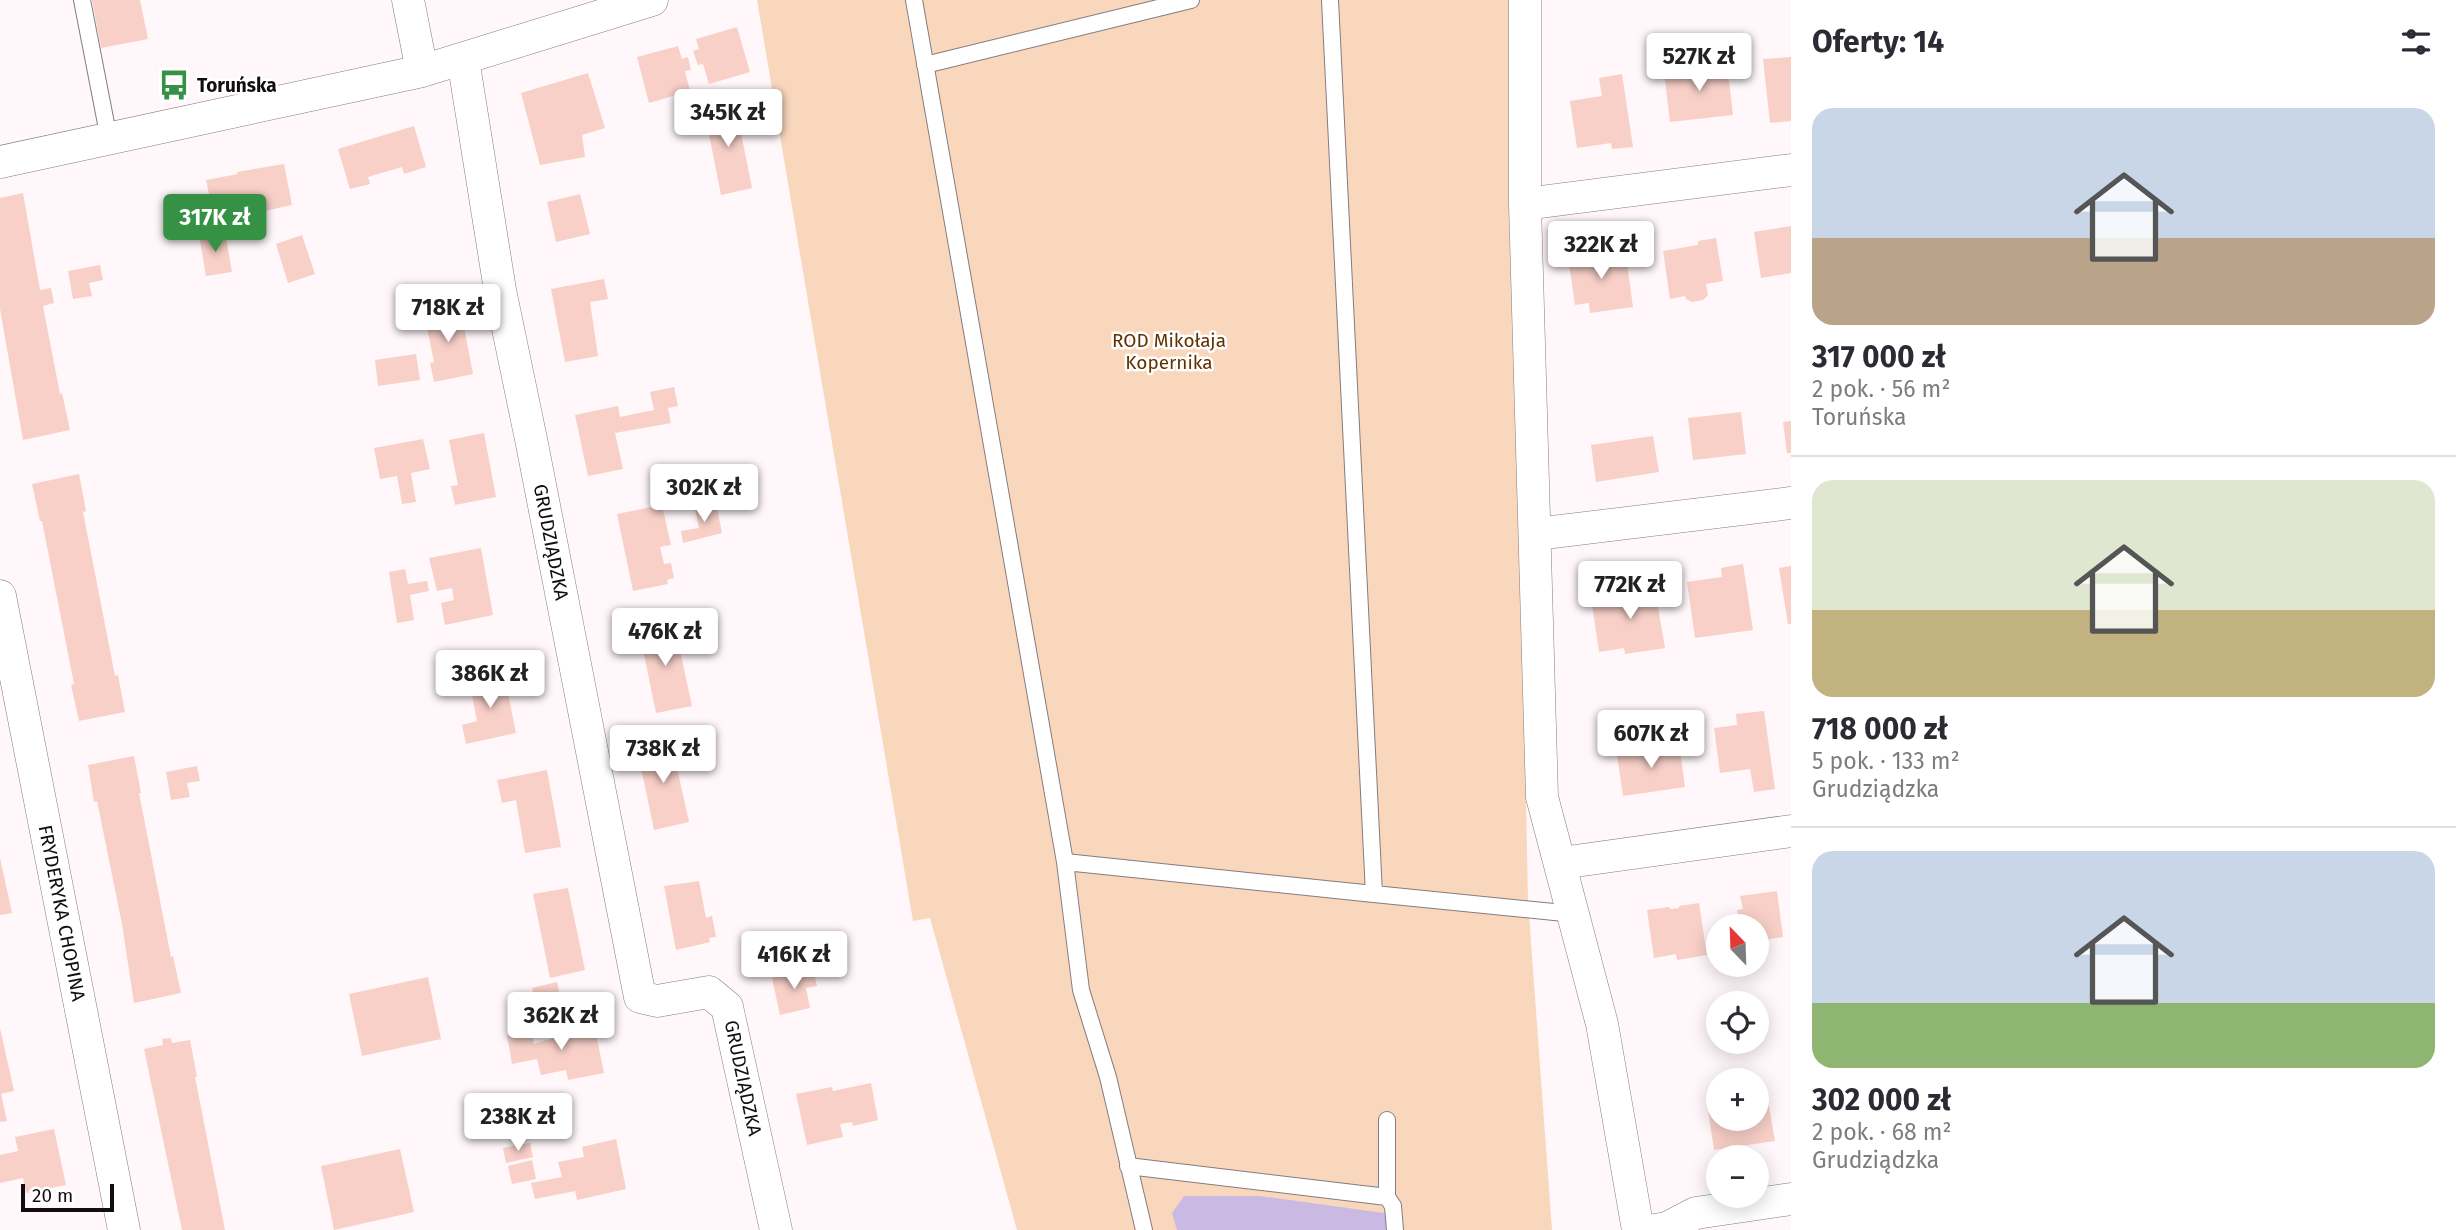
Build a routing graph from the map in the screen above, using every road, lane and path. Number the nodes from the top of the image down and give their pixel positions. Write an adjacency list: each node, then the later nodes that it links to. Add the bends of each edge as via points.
1 (82, 0): 11 (lane)
2 (408, 0): 10 (street)
3 (652, 0): 8 (street)
4 (914, 0): 9 (lane)
5 (1191, 0): 9 (lane)
6 (1330, 0): 21 (lane)
7 (1525, 0): 14 (street)
8 (463, 59): 10 (street); 28 (street, GRUDZIĄDZKA, via 500,290 640,997 657,1001 709,992 727,1007)
9 (925, 65): 19 (lane)
10 (422, 71): 11 (street)
11 (109, 139): 12 (street)
12 (0, 162)
13 (1791, 170): 14 (street)
14 (1525, 204): 16 (street)
15 (1791, 503): 16 (street)
16 (1535, 534): 20 (street, via 1542,797)
17 (0, 596): 27 (street, FRYDERYKA CHOPINA)
18 (1791, 831): 20 (street)
19 (1065, 862): 21 (lane); 24 (lane, via 1081,990 1108,1077)
20 (1561, 863): 22 (street)
21 (1374, 894): 22 (lane)
22 (1574, 914): 31 (street, via 1602,1024)
23 (1387, 1120): 25 (lane)
24 (1128, 1166): 25 (lane); 29 (lane)
25 (1387, 1197): 30 (lane, via 1393,1206)
26 (1791, 1199): 32 (street, via 1696,1213)
27 (116, 1228)
28 (776, 1230)
29 (1144, 1230)
30 (1395, 1230)
31 (1638, 1230)
32 (1655, 1230)

